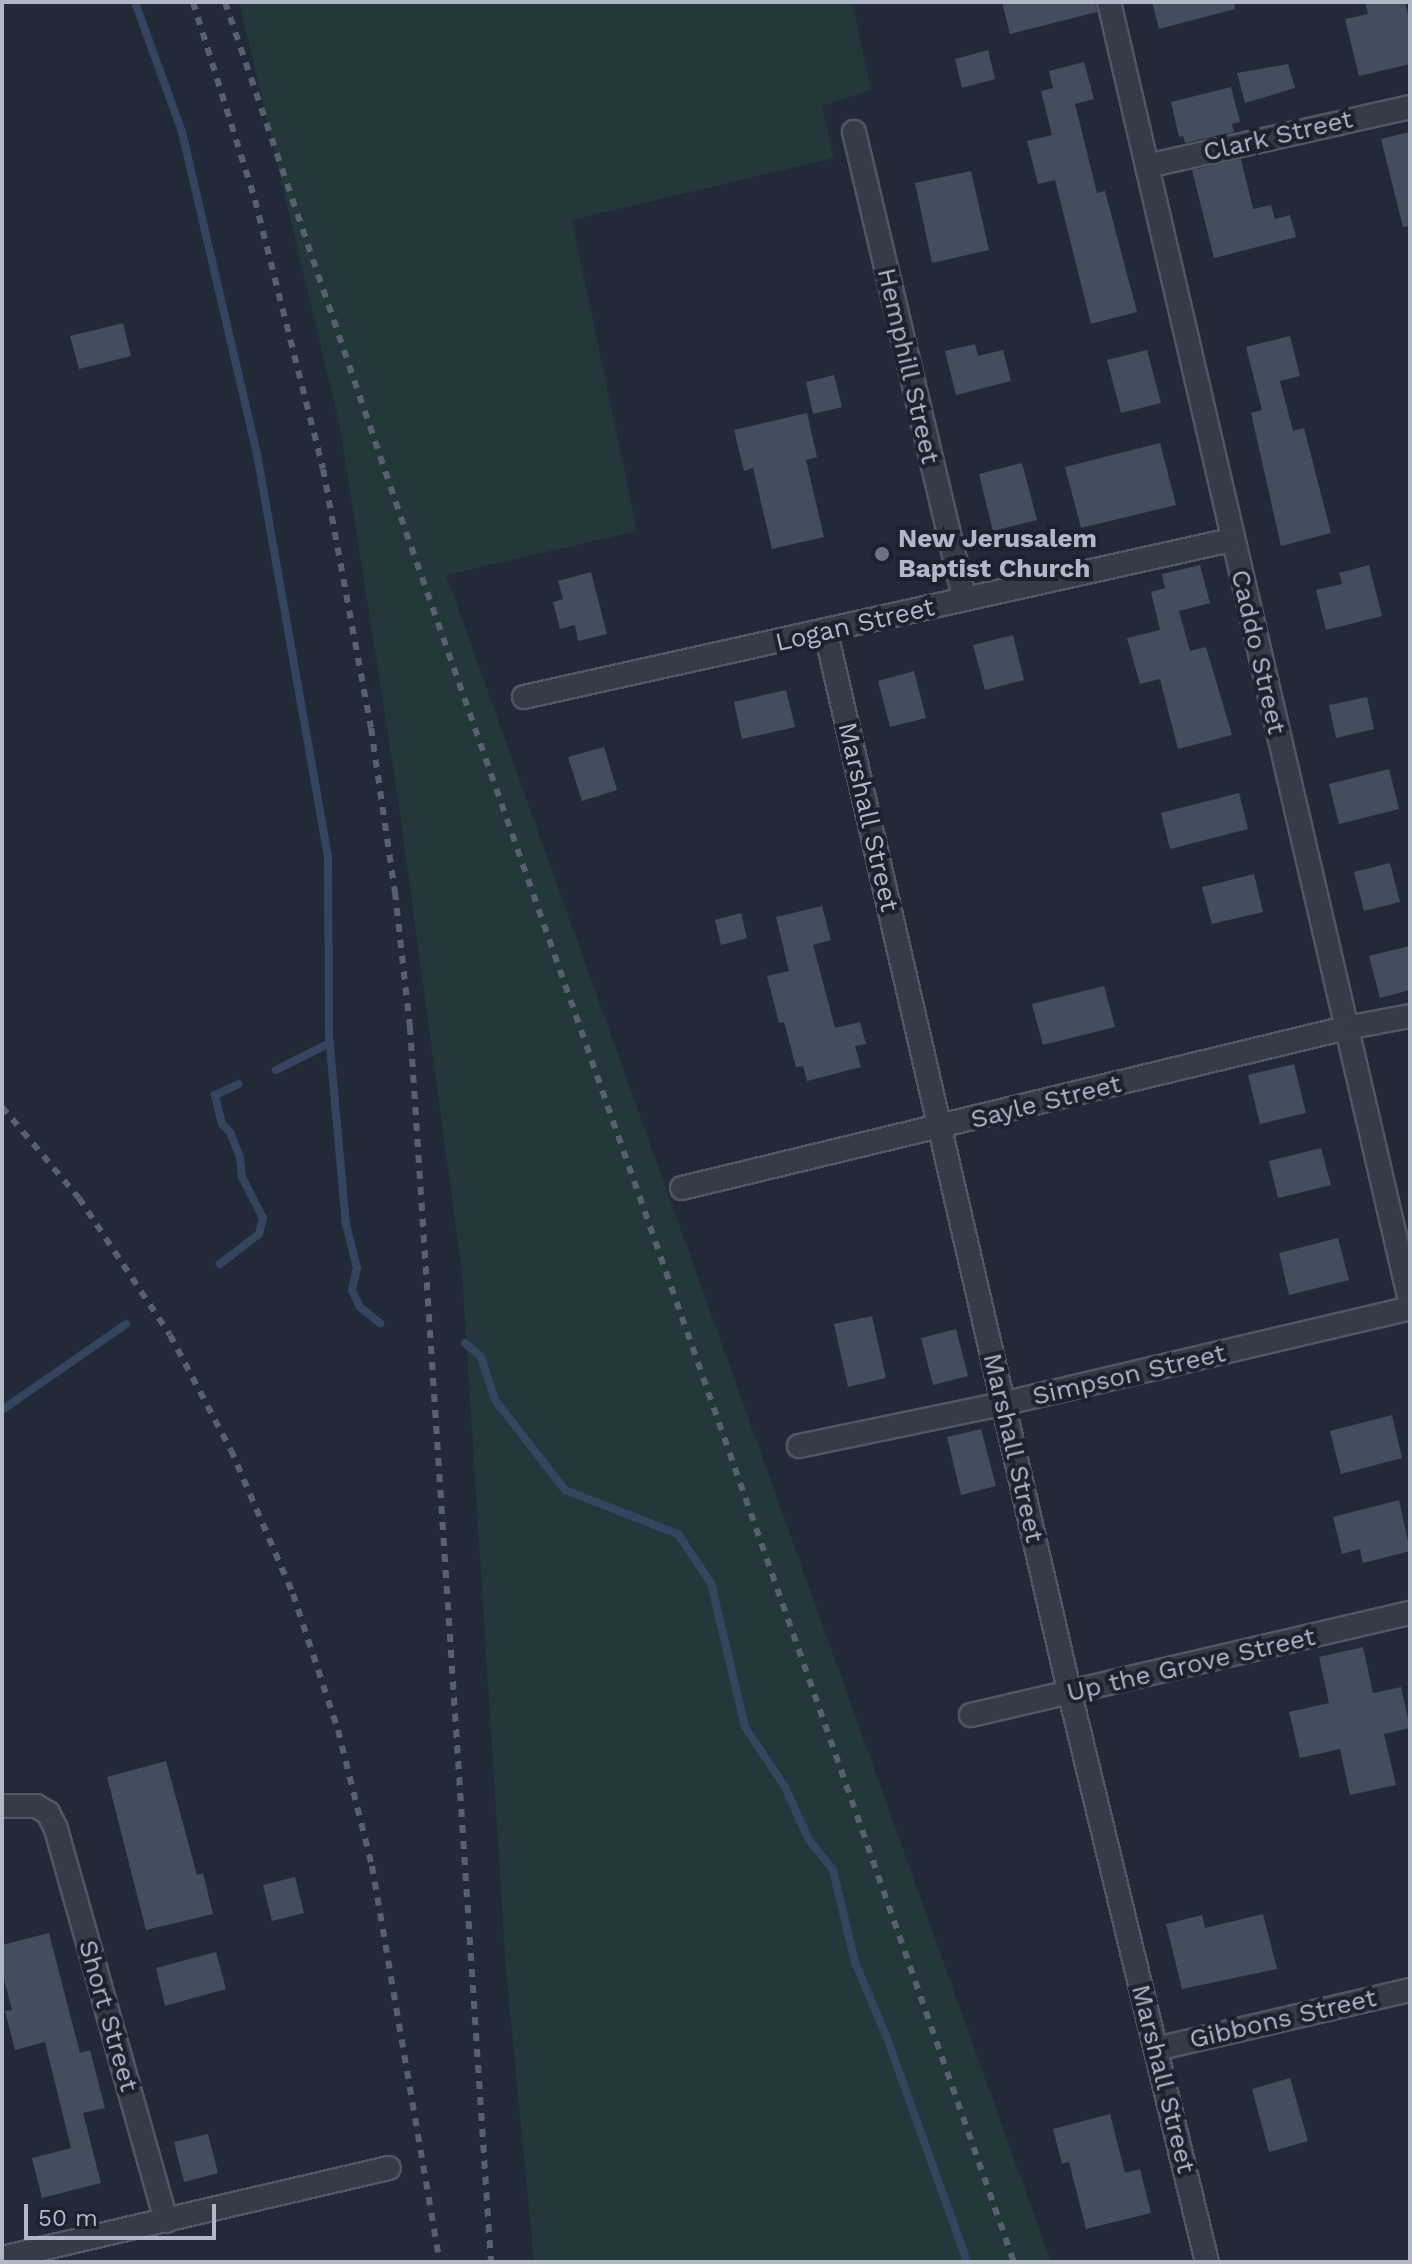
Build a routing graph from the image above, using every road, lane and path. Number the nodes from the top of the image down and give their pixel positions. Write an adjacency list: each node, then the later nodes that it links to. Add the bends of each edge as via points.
1 (1109, 2): 4 (street, Caddo Street)
2 (1410, 107): 4 (street, Clark Street)
3 (854, 132): 6 (street, Hemphill Street)
4 (1147, 166): 5 (street, Caddo Street)
5 (1231, 540): 6 (street, Logan Street); 10 (street, Caddo Street)
6 (964, 599): 7 (street, Logan Street)
7 (826, 633): 8 (street, Logan Street); 11 (street, Marshall Street)
8 (524, 697)
9 (1410, 1016): 10 (street, Sayle Street)
10 (1346, 1028): 11 (street, Sayle Street); 13 (street, Caddo Street)
11 (939, 1128): 12 (street, Sayle Street); 15 (street, Marshall Street)
12 (682, 1188)
13 (1409, 1289)
14 (1410, 1308): 15 (street, Simpson Street)
15 (1002, 1404): 16 (street, Simpson Street); 18 (street, Marshall Street)
16 (799, 1446)
17 (1410, 1613): 18 (street, Up the Grove Street)
18 (1070, 1694): 19 (street, Up the Grove Street); 22 (street, Marshall Street)
19 (971, 1715)
20 (2, 1806): 24 (street, Short Street, via 24,1803 48,1813)
21 (1410, 1990): 22 (street, Gibbons Street)
22 (1156, 2049): 26 (street, Marshall Street)
23 (389, 2168): 24 (street)
24 (166, 2221): 25 (street)
25 (2, 2258)
26 (1207, 2262)

